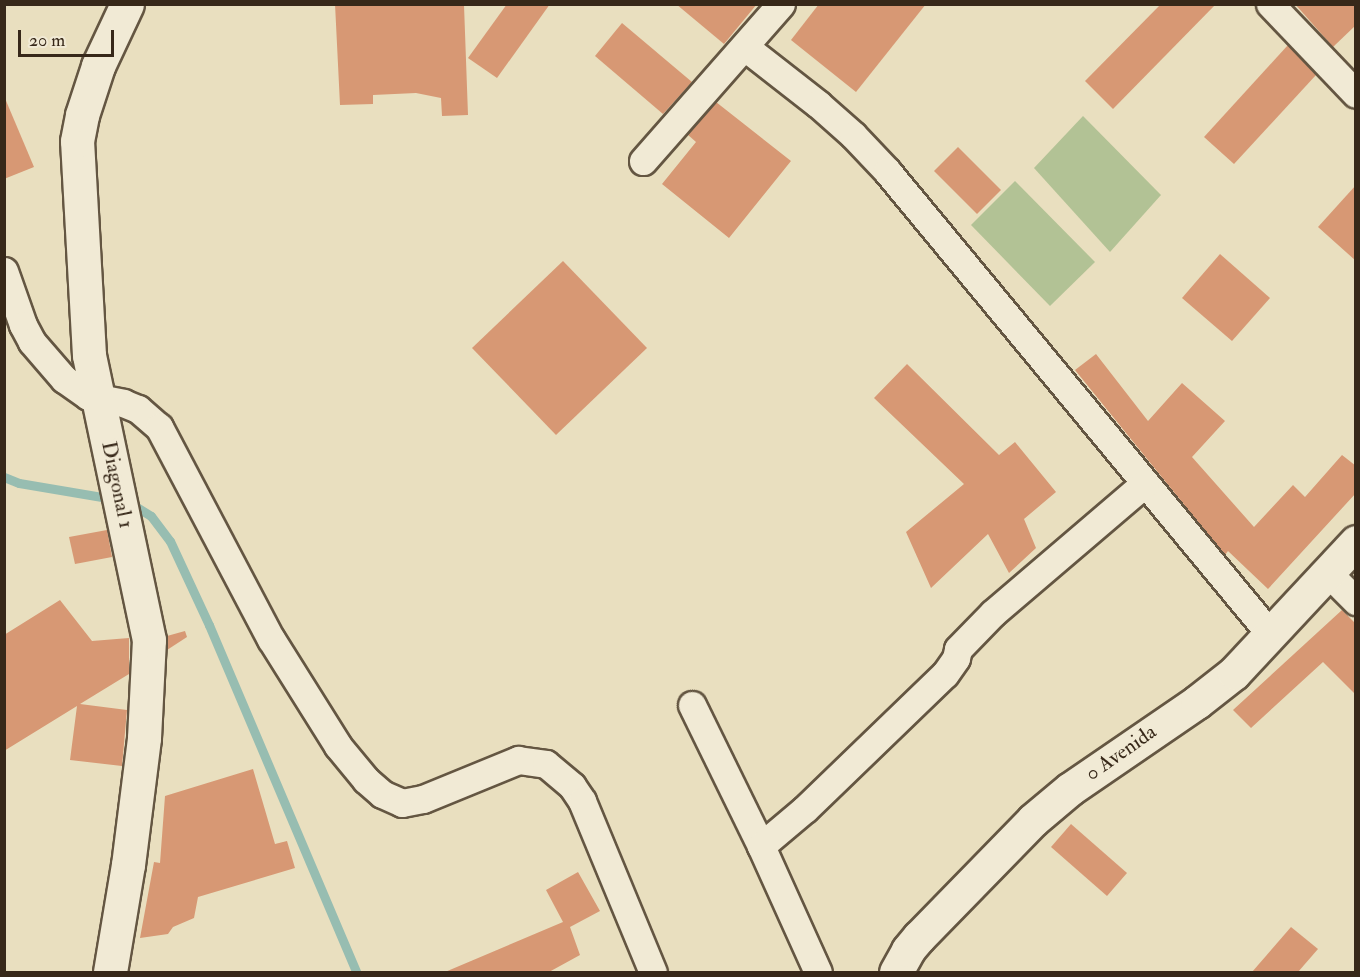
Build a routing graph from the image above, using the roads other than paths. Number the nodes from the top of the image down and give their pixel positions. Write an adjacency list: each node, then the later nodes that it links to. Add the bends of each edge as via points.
1 (127, 4): 8 (street, Diagonal 1, via 98,66 77,141 90,355)
2 (780, 4): 4 (street)
3 (1270, 4): 5 (street)
4 (745, 47): 6 (street); 9 (street, via 818,104 887,171)
5 (1356, 94)
6 (643, 161)
7 (4, 271): 8 (street, via 32,342 64,379)
8 (98, 399): 16 (street, Diagonal 1, via 146,622 149,654 144,738); 17 (street, via 131,406 159,427 271,639 338,746 366,780 382,795 402,803 423,799 518,760 546,764 572,786 582,801)
9 (1145, 483): 13 (street); 15 (street, via 993,613 958,649 945,674 805,809)
10 (1356, 542): 11 (street, 0 Avenida)
11 (1328, 573): 12 (street); 13 (street, 0 Avenida)
12 (1356, 601)
13 (1271, 635): 19 (street, 0 Avenida, via 1234,673 1197,702 1097,769 1033,820 919,937)
14 (692, 705): 15 (street)
15 (761, 846): 18 (street)
16 (110, 972)
17 (653, 972)
18 (818, 972)
19 (896, 972)

